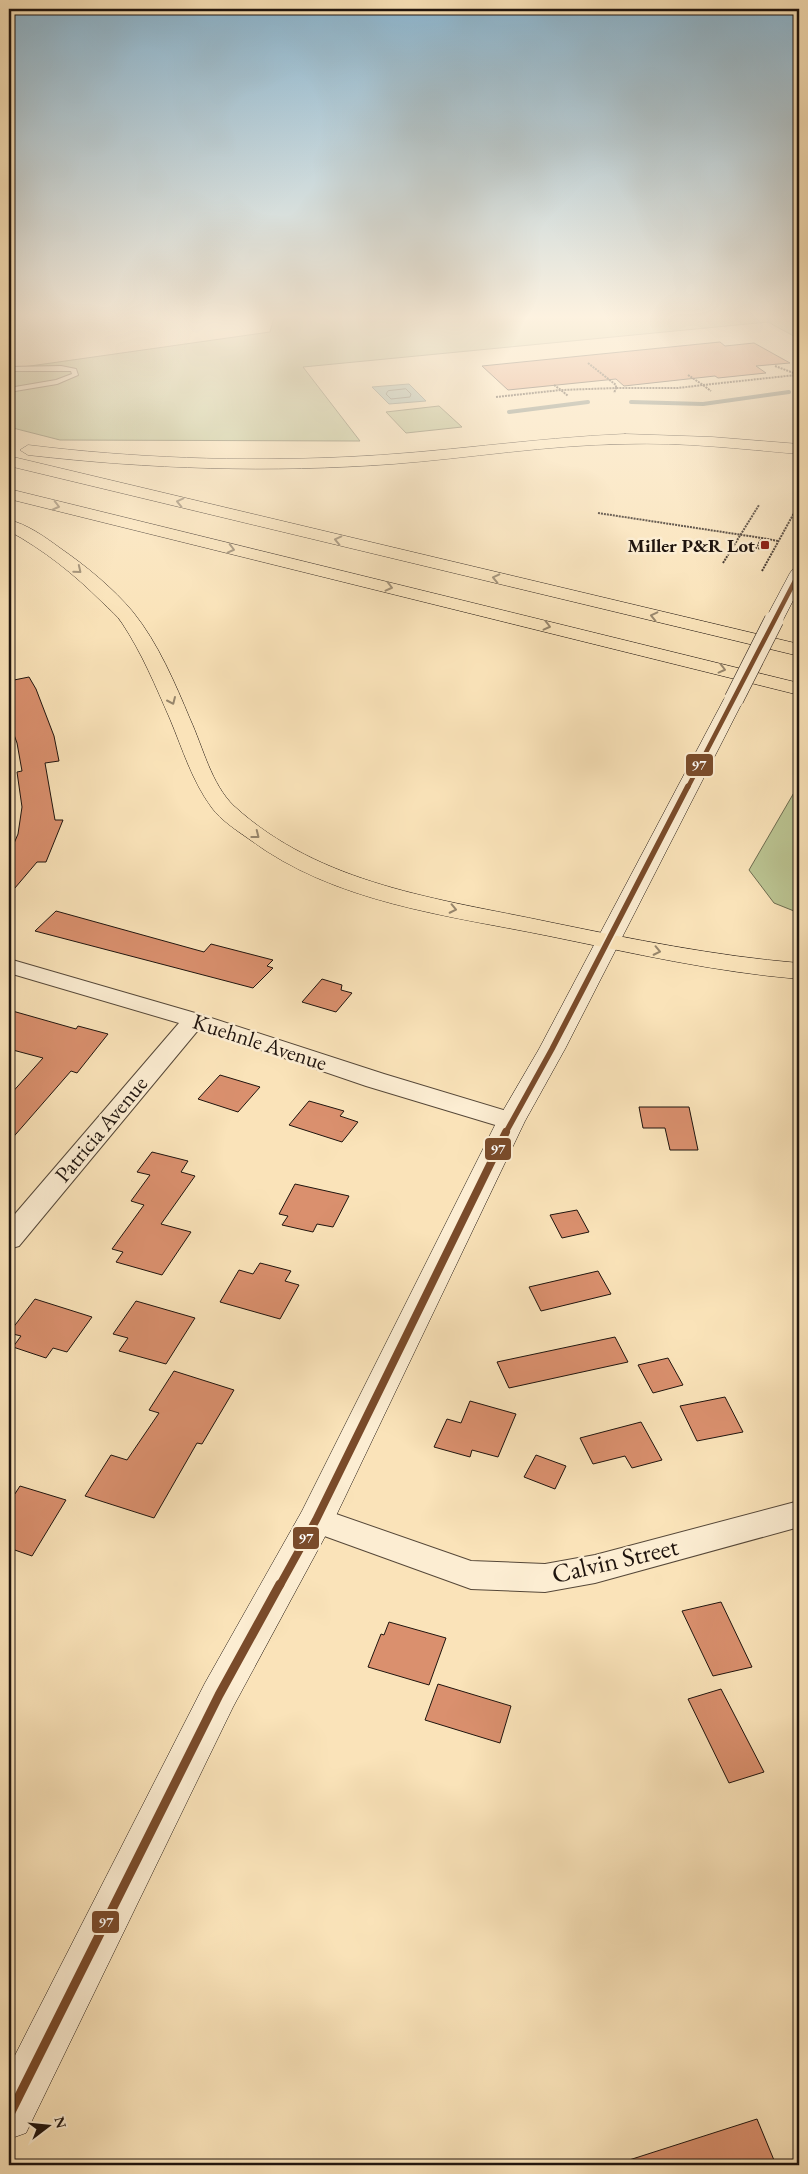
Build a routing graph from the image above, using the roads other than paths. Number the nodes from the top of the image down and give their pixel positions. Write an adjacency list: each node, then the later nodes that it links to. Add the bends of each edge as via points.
1 (9, 448): 2 (highway, via 94,458 237,463 391,459 626,439 730,442)
2 (799, 449)
3 (9, 461): 7 (highway, one-way to 3)
4 (9, 494): 8 (highway, one-way to 8)
5 (9, 524): 9 (highway, one-way to 9, via 57,553 92,581 129,619 154,661 199,770 221,806 260,839 331,877 405,899)
6 (799, 573): 9 (main road, bridge)
7 (799, 650)
8 (799, 689)
9 (609, 941): 11 (highway, one-way to 11, via 684,957); 13 (main road)
10 (9, 966): 12 (street, Kuehnle Avenue)
11 (799, 971)
12 (194, 1020): 13 (street, Kuehnle Avenue); 14 (street, Patricia Avenue)
13 (511, 1121): 16 (main road)
14 (9, 1239)
15 (799, 1514): 16 (street, Calvin Street, via 595,1569 545,1578 471,1575)
16 (316, 1520): 17 (main road, via 219,1695)
17 (9, 2116)

